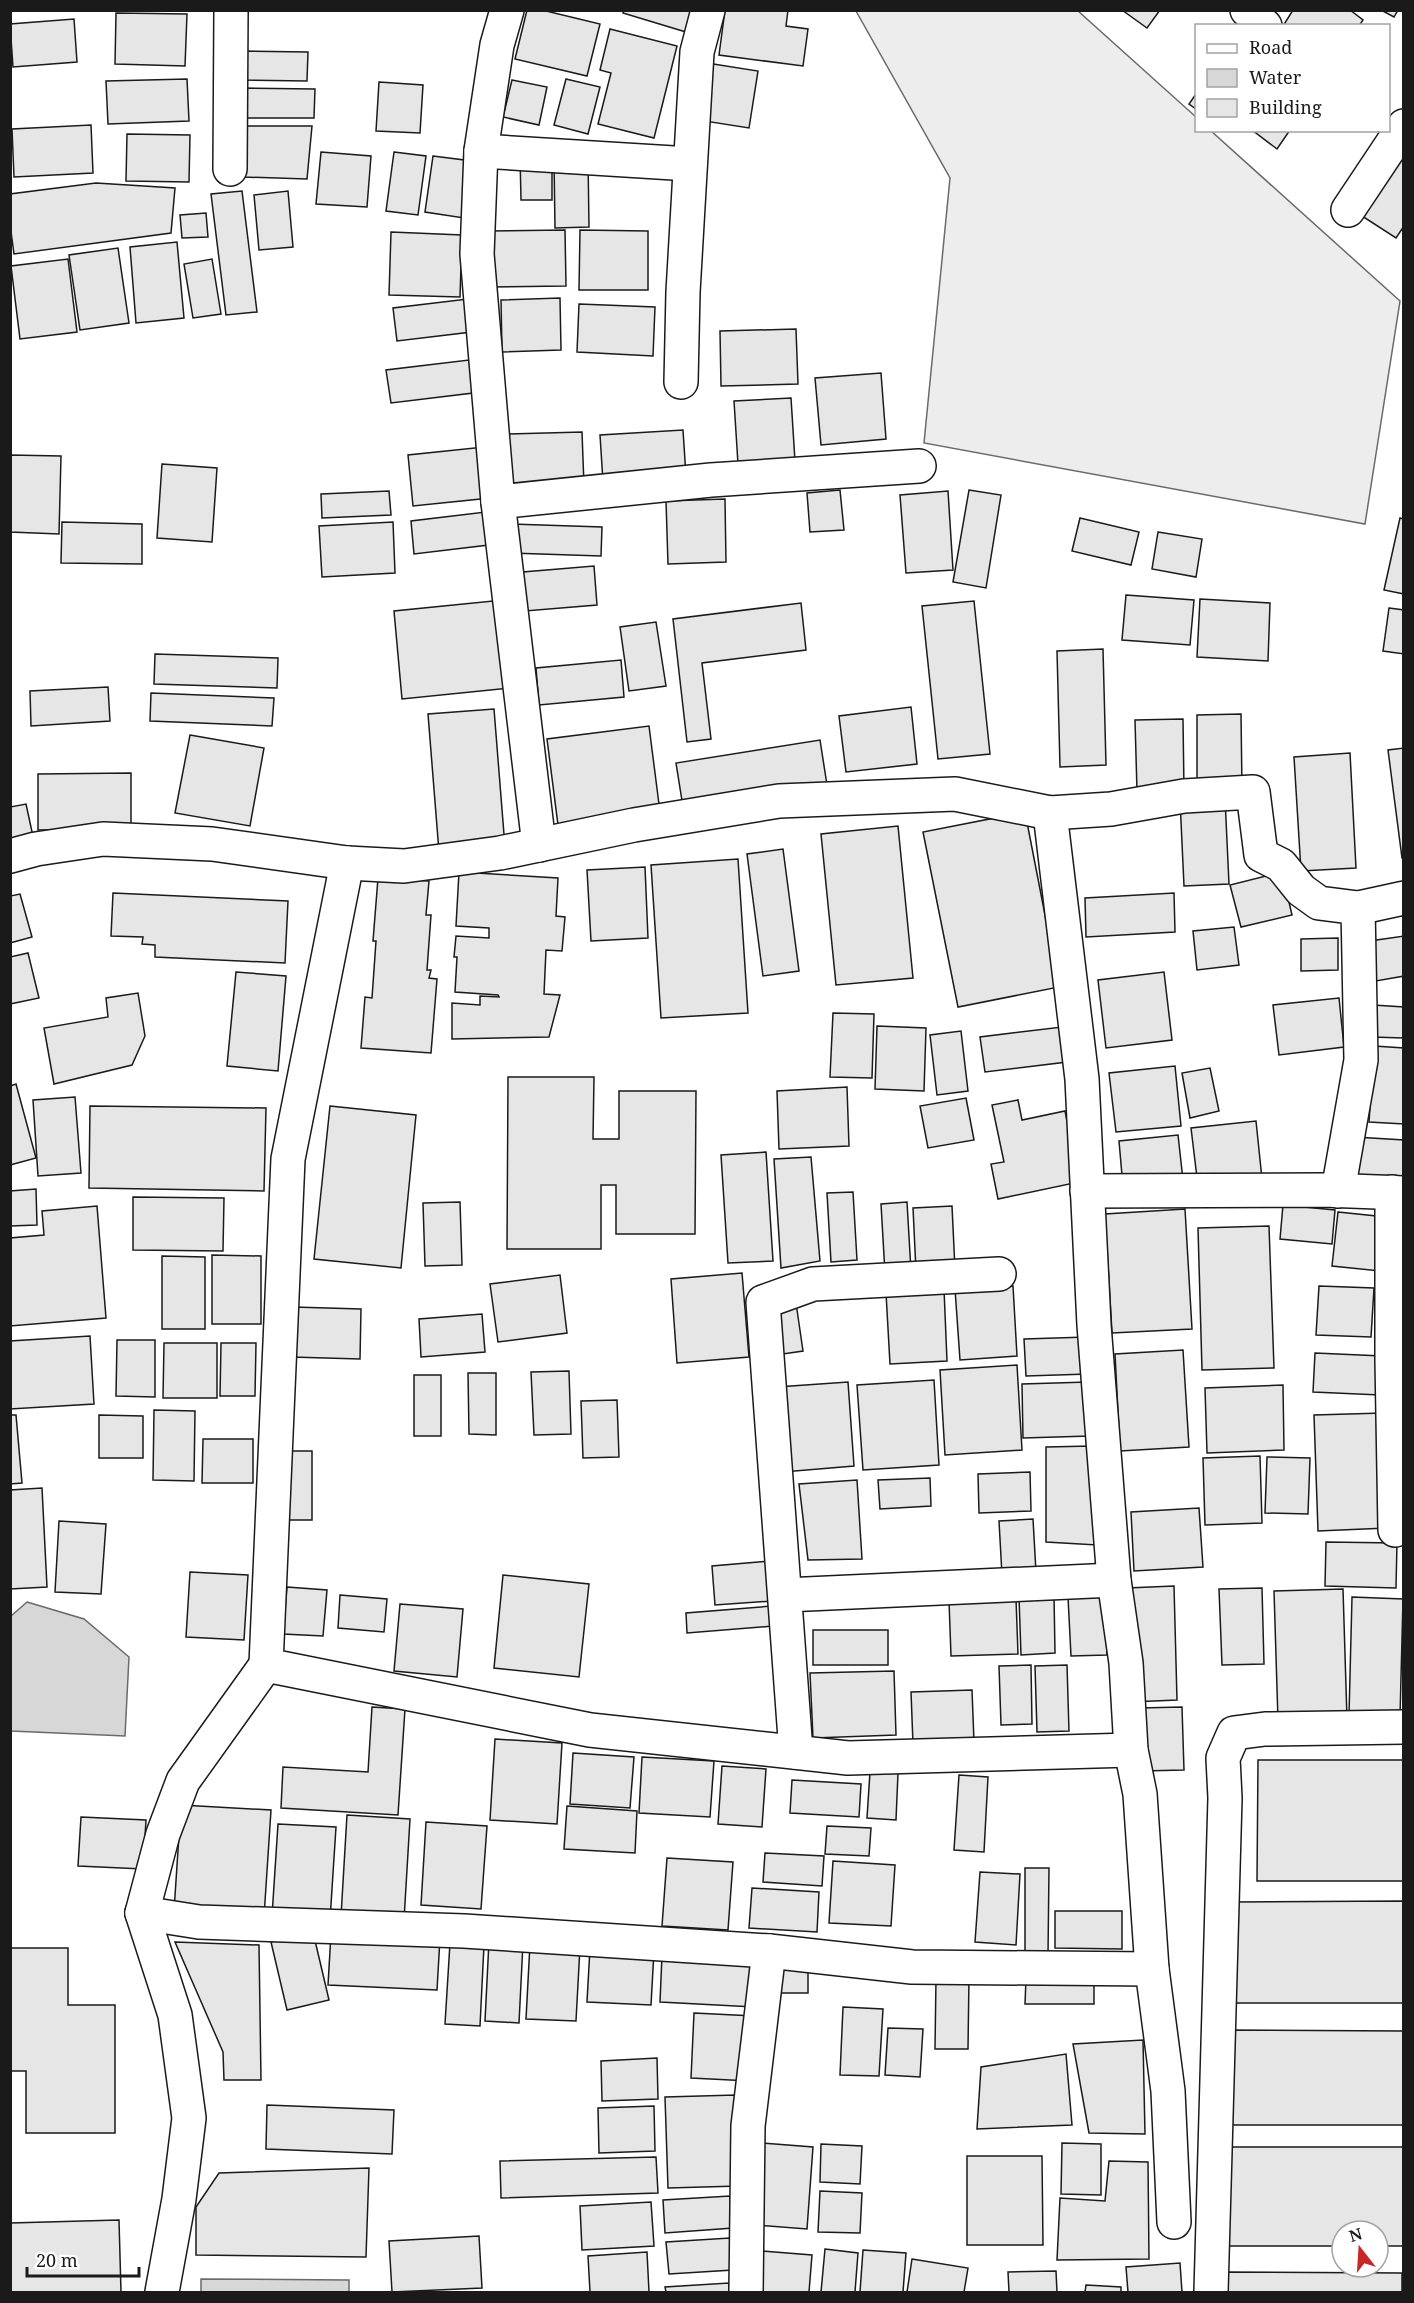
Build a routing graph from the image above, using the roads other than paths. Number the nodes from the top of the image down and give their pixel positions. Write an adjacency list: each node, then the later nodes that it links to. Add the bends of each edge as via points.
1 (231, 10): 9 (street)
2 (507, 10): 7 (street, via 497,45)
3 (708, 10): 8 (street, via 698,52)
4 (1247, 10): 5 (street)
5 (1264, 24)
6 (1399, 129): 10 (street)
7 (481, 151): 8 (street); 13 (street, via 477,254)
8 (690, 164): 11 (street)
9 (230, 169)
10 (1348, 210)
11 (681, 382)
12 (920, 466): 13 (street, via 711,480)
13 (498, 502): 15 (street)
14 (1050, 813): 15 (street, via 955,794 779,801); 19 (street, via 1111,809 1184,796 1253,792 1261,855 1281,865 1301,890 1319,903); 20 (street, via 1082,1078)
15 (539, 845): 17 (street, via 404,866)
16 (10, 856): 17 (street, via 103,839 212,844)
17 (347, 863): 27 (street, via 288,1159)
18 (1404, 898): 19 (street)
19 (1358, 908): 21 (street, via 1361,1060)
20 (1088, 1191): 21 (street); 25 (street)
21 (1338, 1191): 22 (street)
22 (1398, 1193): 24 (street, via 1392,1360)
23 (999, 1274): 26 (street, via 813,1284 763,1302)
24 (1395, 1530)
25 (1114, 1580): 26 (street); 29 (street, via 1126,1663)
26 (785, 1595): 30 (street)
27 (266, 1665): 30 (street, via 590,1730); 31 (street, via 183,1781 163,1834)
28 (1404, 1727): 37 (street, via 1234,1733 1223,1758)
29 (1131, 1750): 30 (street, via 848,1758); 33 (street, via 1140,1794)
30 (796, 1752)
31 (142, 1913): 32 (street, via 199,1922 464,1931); 35 (street, via 174,2015 189,2118)
32 (769, 1951): 33 (street, via 912,1967); 36 (street, via 748,2126)
33 (1152, 1970): 34 (street, via 1168,2091)
34 (1174, 2222)
35 (162, 2292)
36 (746, 2292)
37 (1211, 2292)

